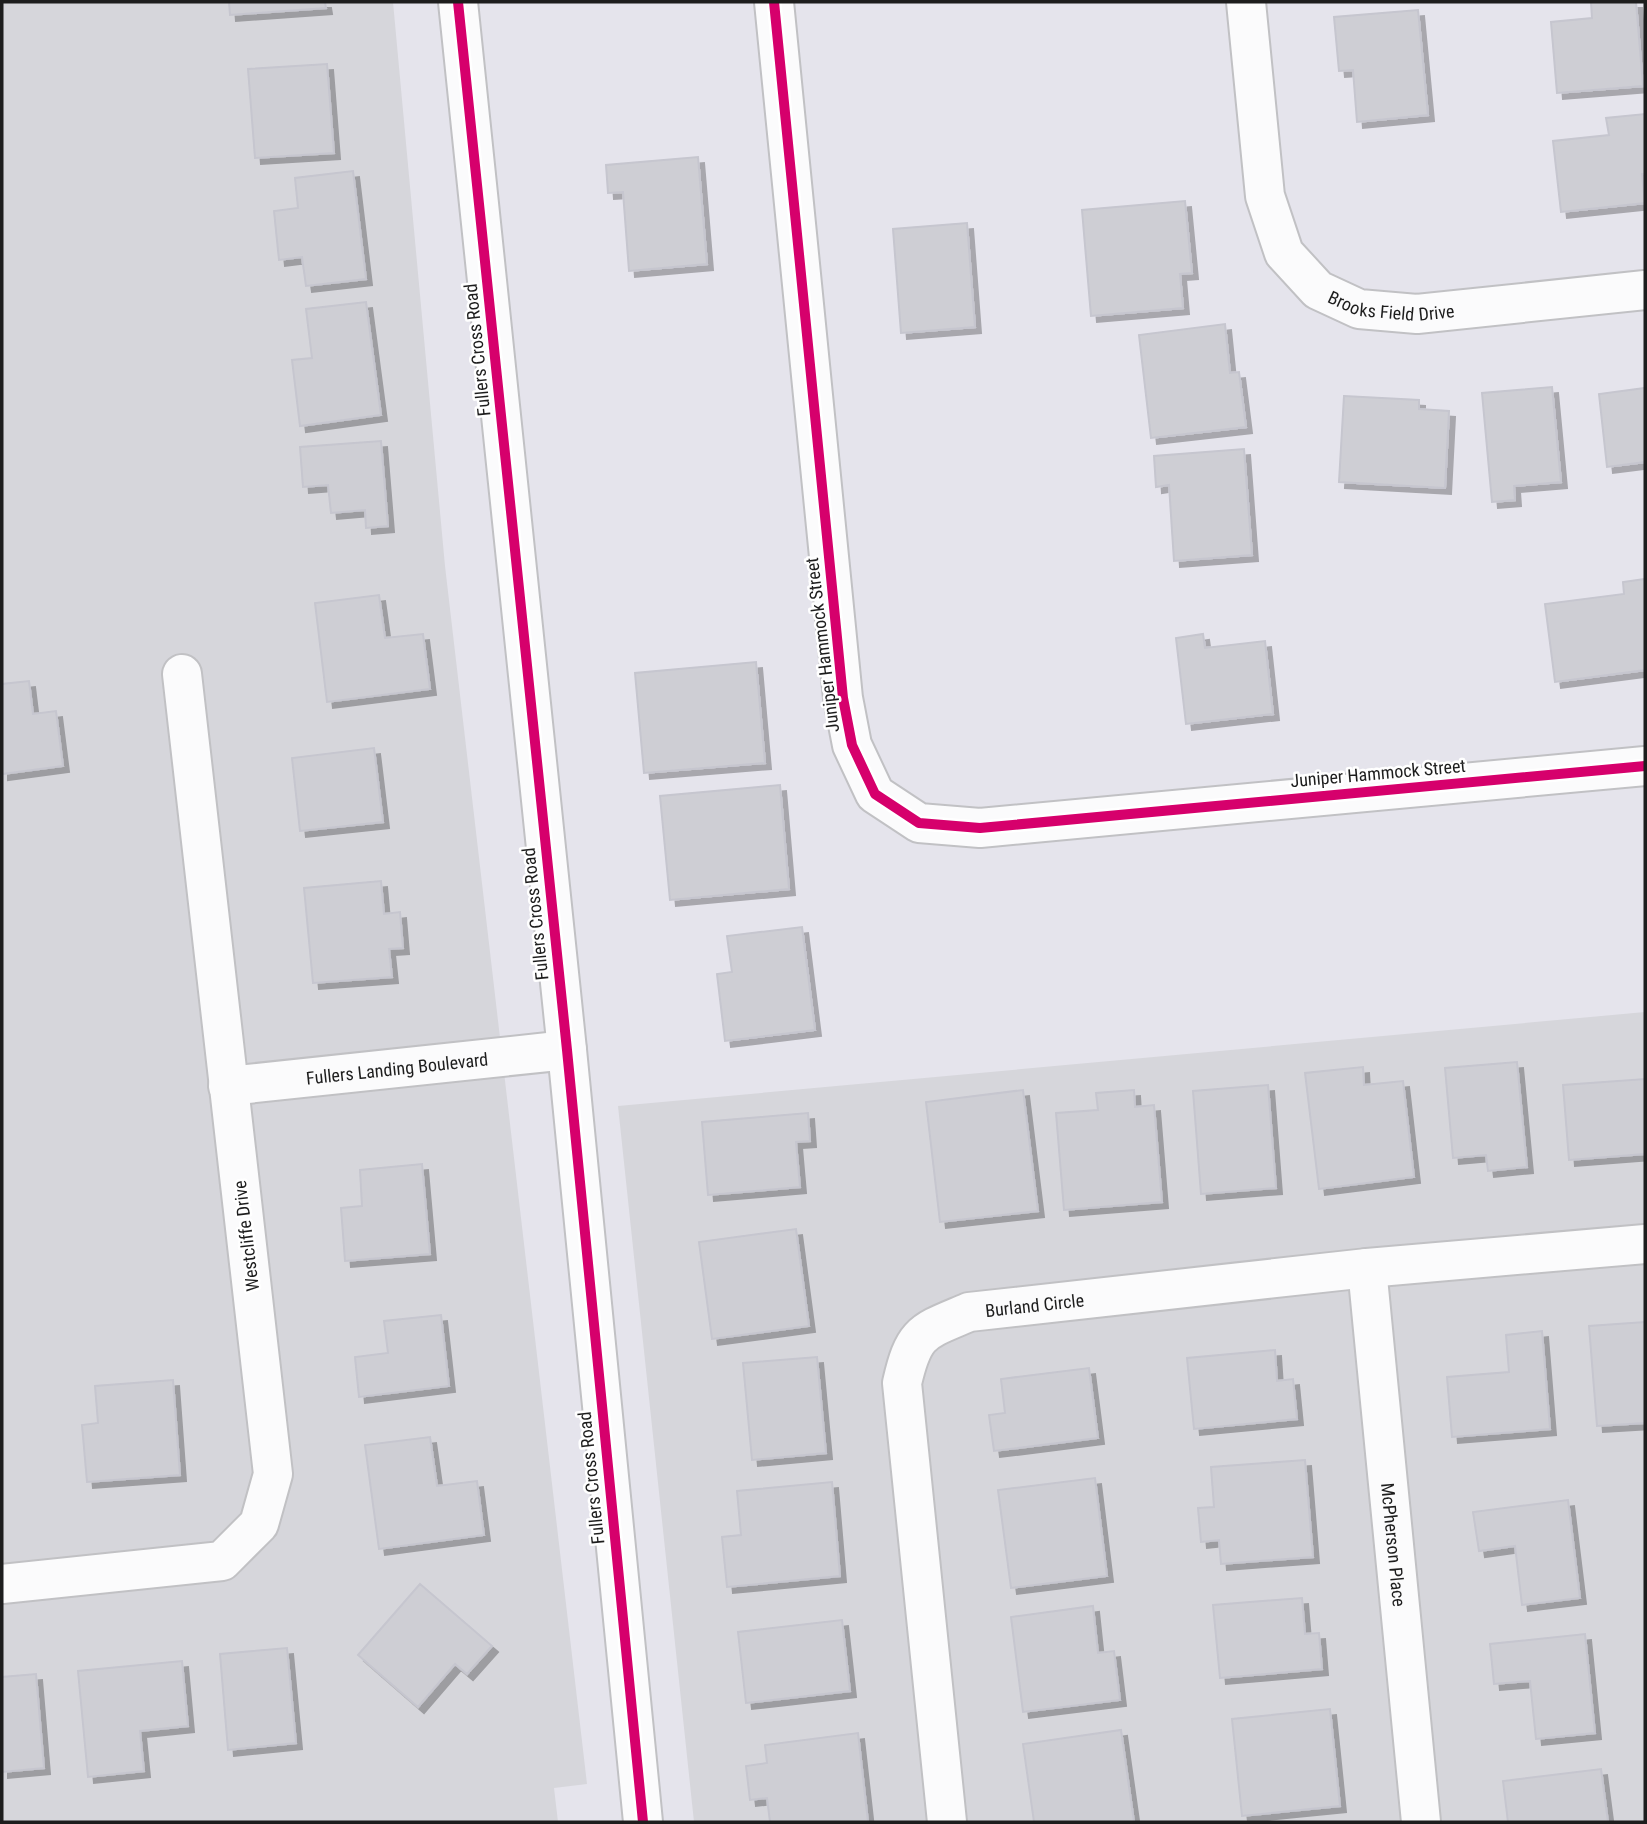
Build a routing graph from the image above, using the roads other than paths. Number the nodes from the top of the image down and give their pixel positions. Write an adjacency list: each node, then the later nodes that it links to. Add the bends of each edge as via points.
1 (458, 2): 7 (street, Fullers Cross Road)
2 (774, 2): 6 (street, Juniper Hammock Street, via 843,698 852,745 875,794 919,823 980,828)
3 (1246, 2): 4 (street, Brooks Field Drive, via 1265,196 1284,253 1318,290 1359,309 1417,314)
4 (1645, 290)
5 (182, 674): 8 (street, Westcliffe Drive)
6 (1645, 766)
7 (567, 1050): 8 (street, Fullers Landing Boulevard); 12 (street, Fullers Cross Road)
8 (228, 1086): 11 (street, Westcliffe Drive, via 273,1474 260,1524 222,1561)
9 (1645, 1244): 10 (street, Burland Circle)
10 (1367, 1268): 13 (street, Burland Circle, via 969,1312 926,1330 909,1352 902,1384); 14 (street, McPherson Place)
11 (2, 1584)
12 (643, 1822)
13 (947, 1822)
14 (1421, 1822)

